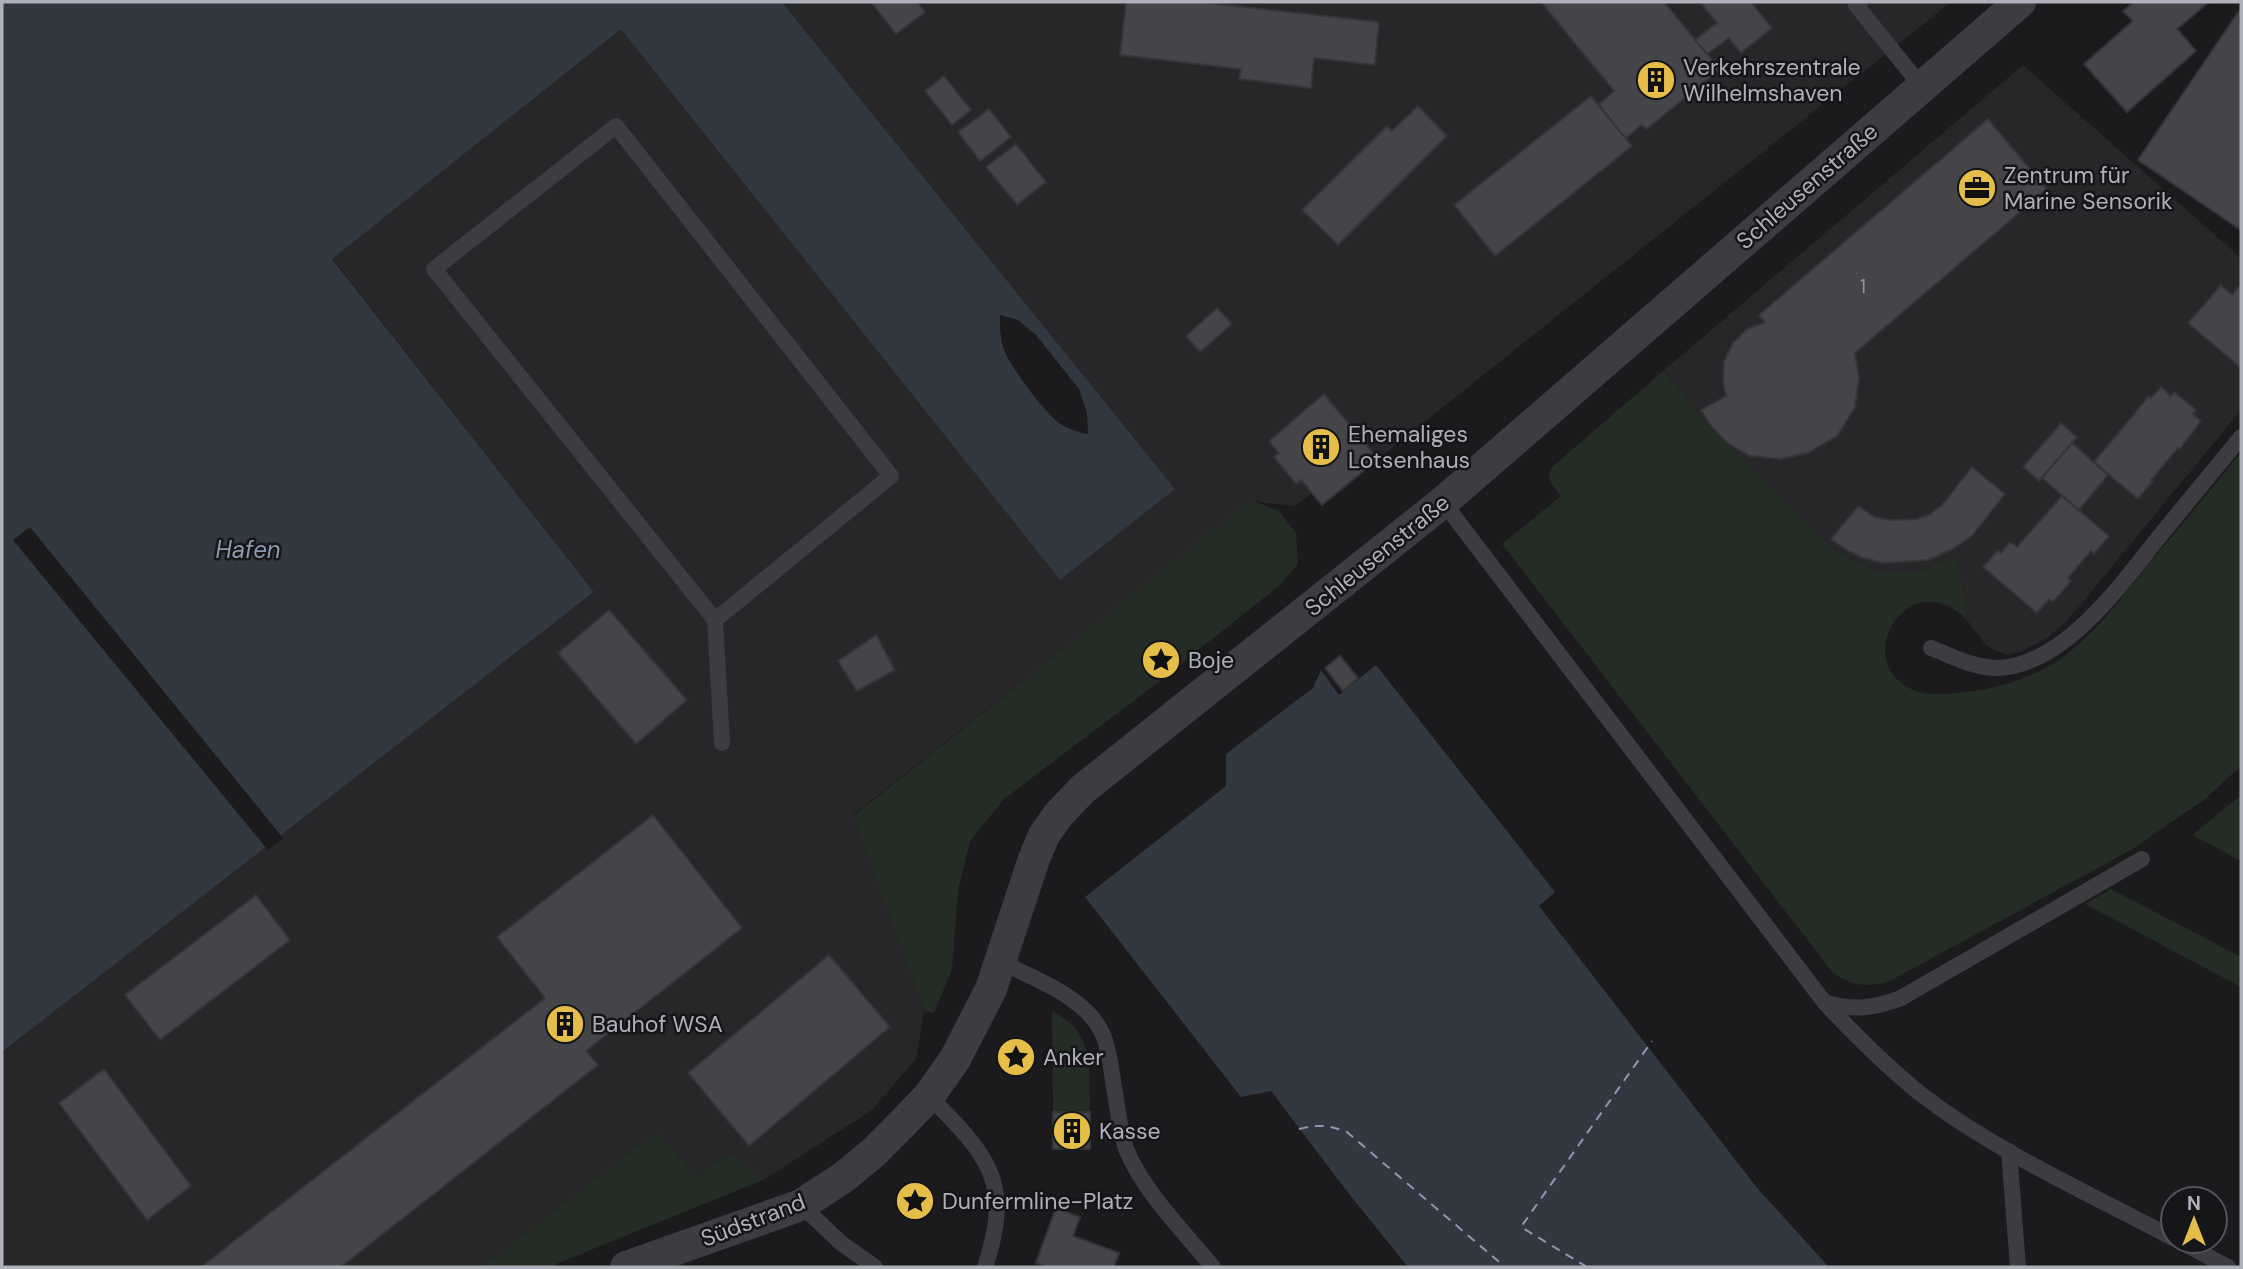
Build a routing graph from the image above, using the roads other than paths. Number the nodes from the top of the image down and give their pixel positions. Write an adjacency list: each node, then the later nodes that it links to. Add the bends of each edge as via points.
1 (1860, 2): 3 (lane, via 1856,5)
2 (2020, 2): 3 (street, Schleusenstraße)
3 (1922, 87): 5 (street, Schleusenstraße)
4 (2241, 437): 7 (lane, via 2117,590 2050,650 1996,668)
5 (1443, 502): 10 (street, Schleusenstraße, via 1069,802 1044,835); 11 (lane)
6 (715, 620): 6 (lane, via 891,475 616,126 434,269); 8 (lane)
7 (1931, 648)
8 (722, 743)
9 (2142, 859): 11 (lane, via 1901,998 1852,1009)
10 (1001, 961): 12 (street, Schleusenstraße, via 956,1059); 20 (lane, via 1076,1001 1097,1023 1127,1150 1152,1192)
11 (1825, 1003): 13 (lane, via 1922,1094)
12 (929, 1096): 14 (street, Südstrand, via 874,1152); 19 (lane, via 974,1144 993,1177 998,1217)
13 (2009, 1151): 15 (lane); 21 (lane)
14 (801, 1205): 17 (street, Südstrand); 18 (lane, via 841,1244)
15 (2159, 1231)
16 (2205, 1255): 22 (lane)
17 (626, 1267)
18 (875, 1267)
19 (985, 1267)
20 (1213, 1267)
21 (2018, 1267)
22 (2228, 1267)

